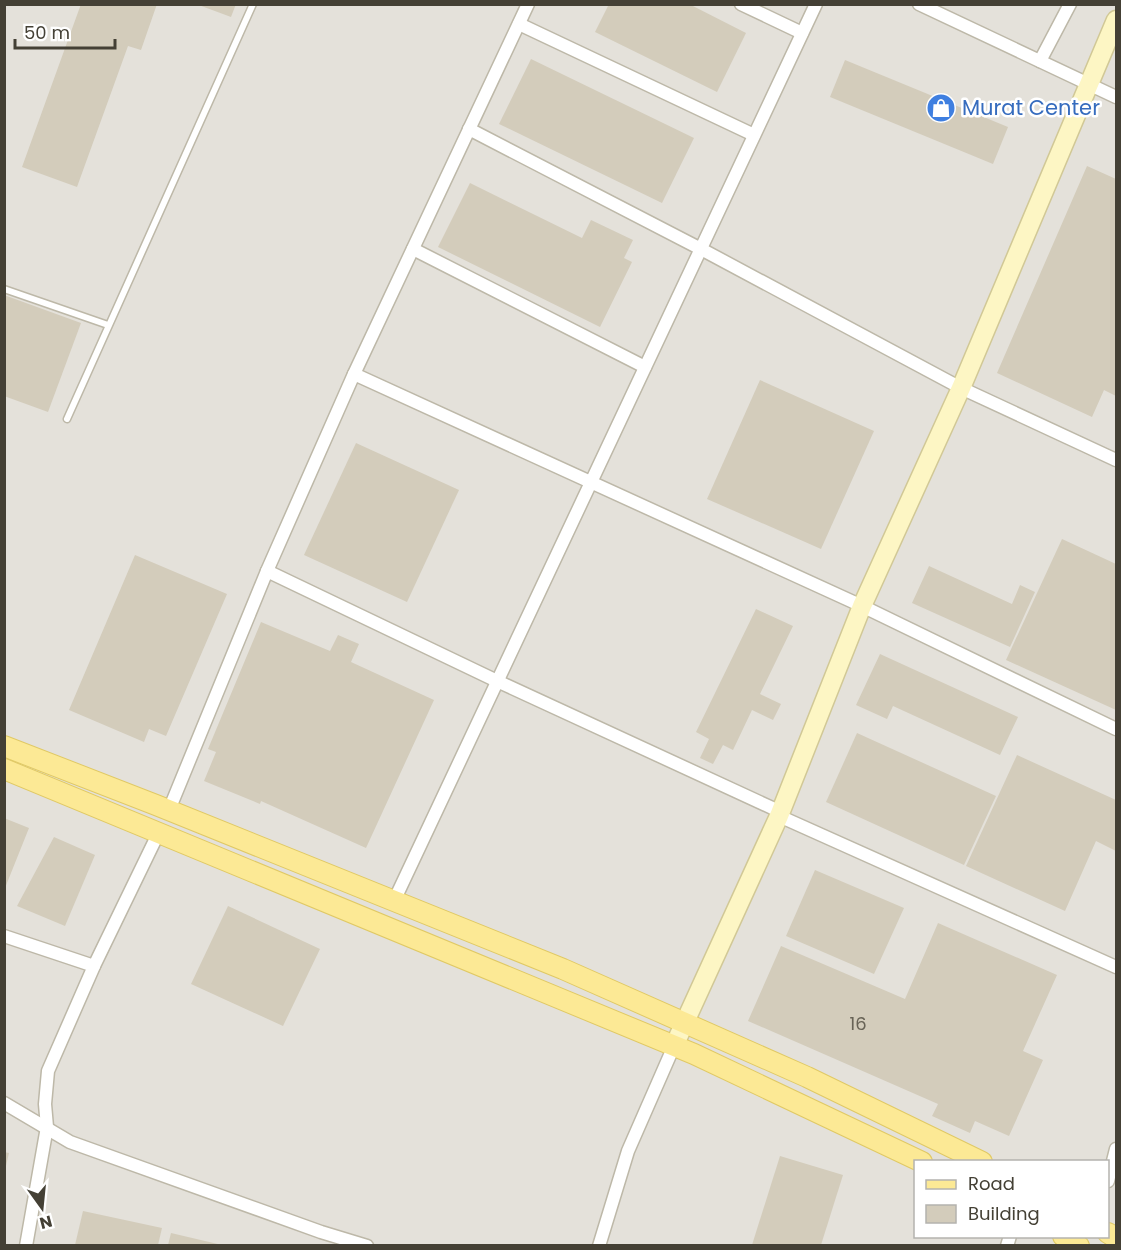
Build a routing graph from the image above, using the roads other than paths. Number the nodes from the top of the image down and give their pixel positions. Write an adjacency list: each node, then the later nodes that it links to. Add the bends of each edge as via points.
1 (253, 4): 18 (lane)
2 (528, 4): 8 (street)
3 (741, 4): 9 (street)
4 (816, 4): 9 (street)
5 (919, 4): 10 (street)
6 (1070, 4): 10 (street)
7 (1116, 20): 11 (street)
8 (519, 24): 13 (street); 14 (street)
9 (802, 33): 14 (street)
10 (1040, 61): 11 (street)
11 (1088, 84): 12 (street); 21 (street)
12 (1116, 97)
13 (469, 129): 15 (street); 16 (street)
14 (754, 135): 16 (street)
15 (413, 249): 19 (street); 20 (street)
16 (700, 249): 19 (street); 21 (street)
17 (4, 289): 18 (lane)
18 (108, 325): 22 (lane)
19 (645, 367): 24 (street)
20 (354, 374): 24 (street); 25 (street)
21 (961, 388): 23 (street); 26 (street)
22 (67, 419)
23 (1116, 460)
24 (591, 482): 26 (street); 27 (street)
25 (267, 571): 27 (street); 31 (street)
26 (862, 606): 28 (street); 32 (street)
27 (497, 681): 32 (street); 34 (street)
28 (1116, 729)
29 (4, 746): 31 (main road)
30 (4, 769): 33 (main road)
31 (169, 810): 34 (main road)
32 (780, 814): 37 (street); 38 (street)
33 (159, 832): 36 (street); 39 (main road)
34 (394, 901): 38 (main road)
35 (4, 936): 36 (street)
36 (94, 966): 41 (street, via 48,1071)
37 (1116, 967)
38 (684, 1023): 39 (street); 44 (main road)
39 (674, 1046): 43 (main road); 48 (street, via 628,1151)
40 (4, 1103): 41 (street)
41 (47, 1127): 46 (street); 47 (street, via 70,1142)
42 (1116, 1149): 45 (street)
43 (920, 1160)
44 (980, 1160)
45 (1109, 1174)
46 (26, 1245)
47 (367, 1245)
48 (599, 1245)

